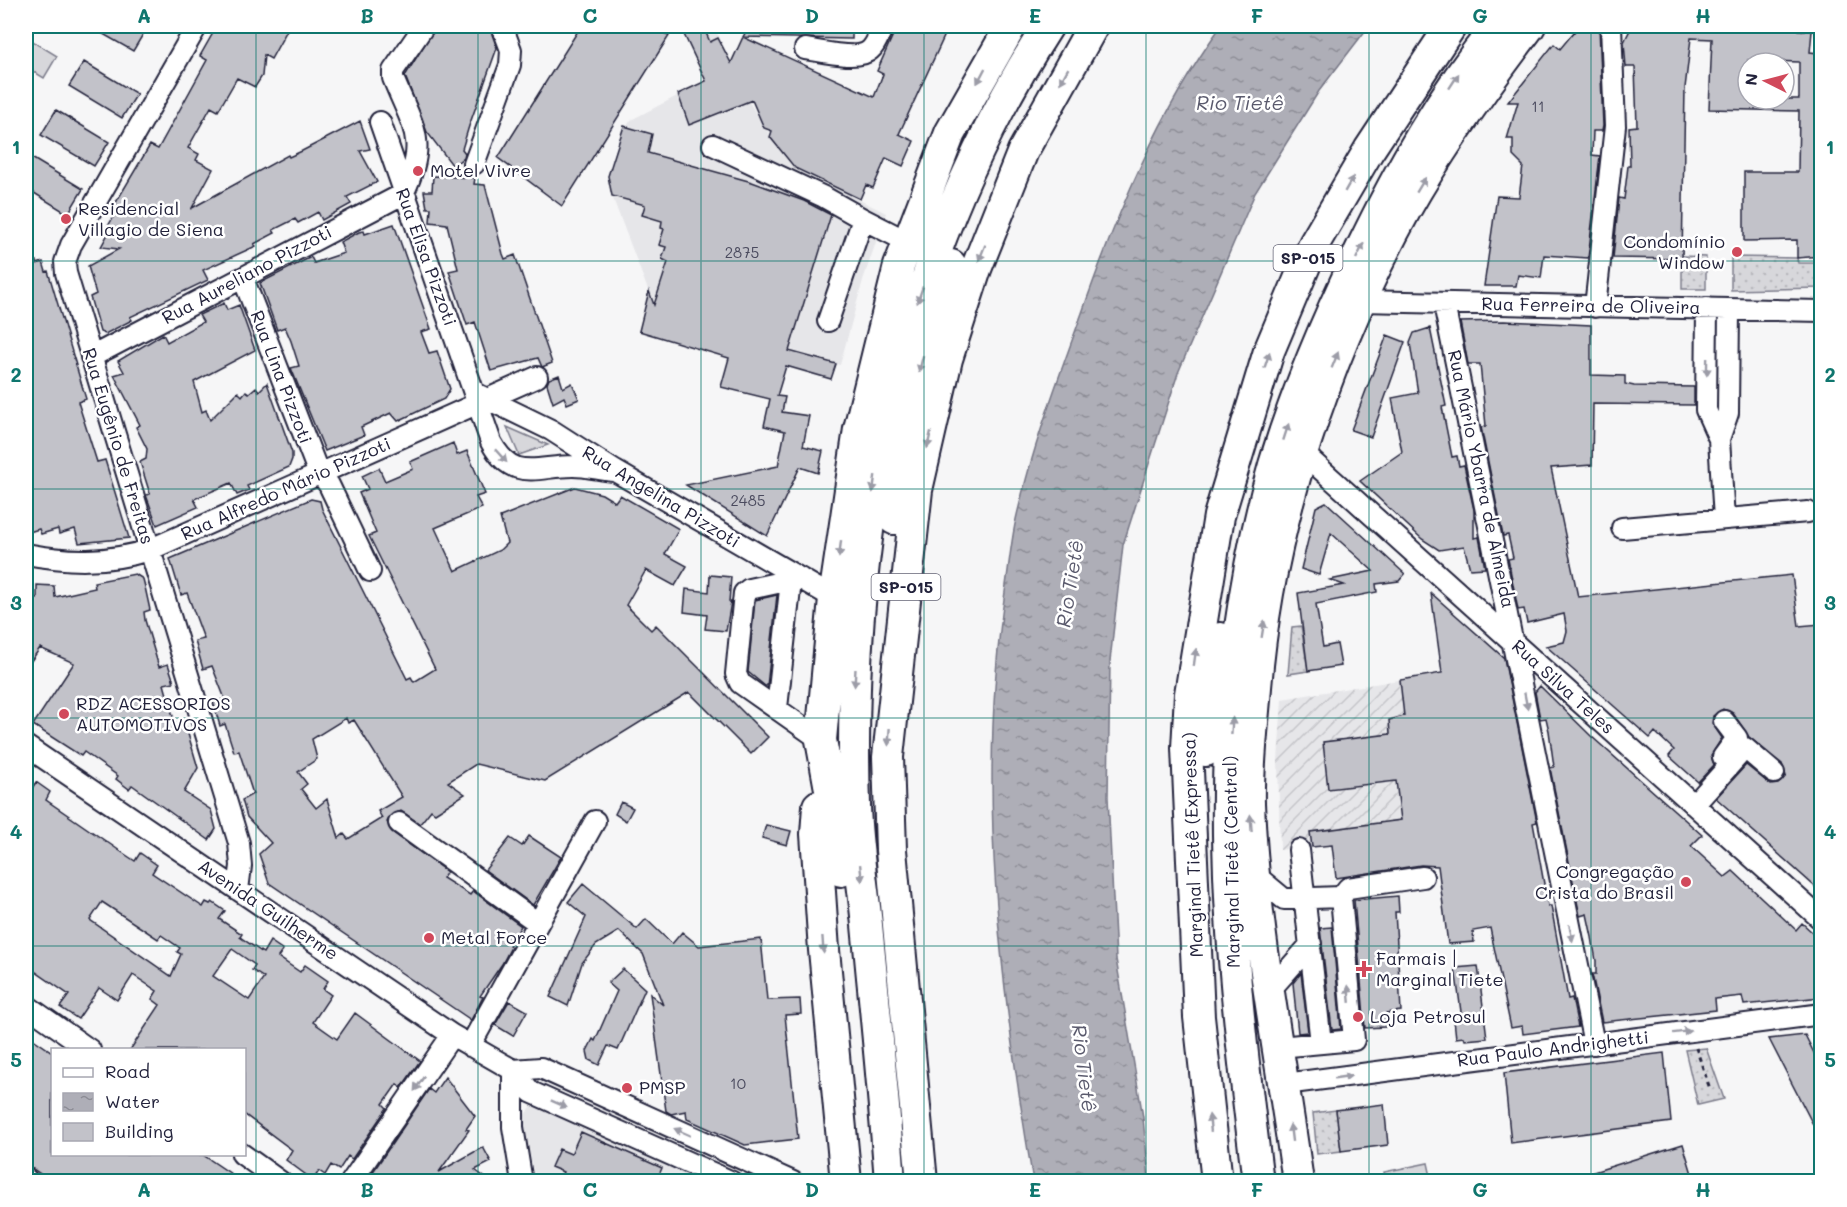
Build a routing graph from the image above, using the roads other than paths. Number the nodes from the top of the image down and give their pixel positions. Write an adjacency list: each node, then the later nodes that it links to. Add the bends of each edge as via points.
1 (197, 26): 28 (street, Rua Eugênio de Freitas, via 70,245 66,273)
2 (424, 26): 17 (street, via 393,71 418,148 414,171)
3 (502, 26): 16 (street, via 511,50 510,65)
4 (883, 26): 12 (street, via 867,53 850,55)
5 (1011, 26): 19 (highway, one-way to 19, via 950,133)
6 (1048, 26): 13 (highway)
7 (1094, 26): 45 (highway, SP-015, one-way to 45, via 1023,151 976,269 947,359 917,490)
8 (1451, 26): 66 (highway, Marginal Tietê (Expressa) / SP-015, one-way to 8, via 1187,748 1190,694 1219,516 1269,351 1314,244 1369,150)
9 (1497, 26): 33 (highway, Marginal Tietê (Central), one-way to 9, via 1327,319 1409,152 1461,71)
10 (1530, 26): 21 (highway, one-way to 10, via 1431,169 1488,81)
11 (1611, 26): 23 (street, via 1614,138)
12 (806, 49)
13 (1031, 51): 45 (highway, one-way to 45, via 950,269 921,364 900,466 893,538 888,630); 87 (highway, one-way to 87, via 994,117 950,215 918,300 874,479 860,595 854,691 855,808)
14 (380, 122): 17 (street, Rua Elisa Pizzoti)
15 (713, 145): 18 (street)
16 (474, 164)
17 (403, 194): 20 (street, Rua Aureliano Pizzoti); 30 (street, Rua Elisa Pizzoti)
18 (863, 219): 19 (street); 27 (street)
19 (908, 242): 43 (highway, one-way to 43, via 859,429)
20 (243, 278): 28 (street, Rua Aureliano Pizzoti); 35 (street, Rua Lina Pizzoti)
21 (1360, 302): 22 (street, Rua Ferreira de Oliveira); 32 (highway, one-way to 21, via 1328,378)
22 (1444, 304): 23 (street, Rua Ferreira de Oliveira); 44 (street, Rua Mário Ybarra de Almeida)
23 (1595, 306): 24 (street, Rua Ferreira de Oliveira)
24 (1707, 308): 25 (street, Rua Ferreira de Oliveira); 31 (street, one-way to 31, via 1706,410)
25 (1729, 309): 26 (street, Rua Ferreira de Oliveira); 31 (street, via 1728,412)
26 (1821, 311)
27 (828, 321)
28 (91, 357): 39 (street, Rua Eugênio de Freitas)
29 (537, 377): 30 (street, Rua Alfredo Mário Pizzoti)
30 (480, 398): 34 (street, Rua Angelina Pizzoti, via 550,430); 34 (street, Rua Elisa Pizzoti, one-way to 34, via 491,442 509,465 522,470 575,466); 35 (street, Rua Alfredo Mário Pizzoti)
31 (1719, 439): 37 (street)
32 (1304, 454): 44 (street, Rua Silva Teles); 56 (highway, one-way to 32, via 1249,801 1258,661 1274,561)
33 (1274, 465): 66 (highway, via 1247,501 1237,536 1218,650 1203,769 1208,981); 90 (highway, Marginal Tietê (Central), one-way to 33, via 1237,1013 1227,790 1236,668 1254,547)
34 (615, 471): 42 (street, Rua Angelina Pizzoti)
35 (320, 474): 39 (street, Rua Alfredo Mário Pizzoti); 41 (street, Rua Lina Pizzoti)
36 (1808, 512): 37 (street)
37 (1724, 519): 38 (street)
38 (1622, 528)
39 (149, 550): 40 (street, Rua Alfredo Mário Pizzoti, via 113,560 83,562); 57 (street, Rua Eugênio de Freitas, via 238,843)
40 (26, 554)
41 (370, 571)
42 (795, 579): 43 (street, Rua Angelina Pizzoti); 46 (street); 46 (street, via 749,589 742,600 737,678)
43 (834, 598): 48 (highway)
44 (1515, 644): 51 (street, Rua Silva Teles); 69 (street, Rua Mário Ybarra de Almeida, one-way to 69)
45 (892, 698): 88 (highway, SP-015, one-way to 88, via 888,757 891,850)
46 (777, 708): 48 (street)
47 (1724, 721): 51 (street, via 1737,740)
48 (821, 740): 76 (highway, one-way to 76, via 816,834); 86 (highway, via 839,851)
49 (26, 746): 57 (street, Avenida Guilherme)
50 (1774, 773): 51 (street, via 1745,748)
51 (1691, 802): 60 (street, Rua Silva Teles)
52 (595, 821): 61 (street)
53 (399, 823): 61 (street)
54 (1299, 850): 59 (street)
55 (1423, 877): 58 (street, via 1348,888)
56 (1255, 888): 59 (street, via 1284,899); 63 (highway); 91 (highway, via 1251,953)
57 (238, 890): 67 (street, Avenida Guilherme)
58 (1341, 897): 59 (street); 68 (street, one-way to 58, via 1354,1040)
59 (1306, 899): 62 (street)
60 (1821, 920)
61 (538, 923): 70 (street)
62 (1311, 944): 63 (street); 68 (street)
63 (1270, 990): 71 (highway)
64 (26, 1005): 72 (street)
65 (1821, 1014): 69 (street, Rua Paulo Andrighetti, one-way to 65)
66 (1200, 1017): 89 (highway, Marginal Tietê (Expressa) / SP-015, one-way to 66)
67 (452, 1035): 70 (street, Avenida Guilherme); 80 (street, one-way to 80)
68 (1321, 1043): 71 (street)
69 (1594, 1044): 74 (street, Rua Paulo Andrighetti, one-way to 69)
70 (470, 1046): 73 (street, Avenida Guilherme)
71 (1279, 1047): 74 (highway)
72 (87, 1048)
73 (513, 1070): 75 (street, one-way to 73, via 541,1068); 78 (street, Avenida Guilherme, one-way to 78, via 531,1092); 81 (street, via 513,1127)
74 (1285, 1084): 92 (highway, one-way to 74)
75 (722, 1150): 78 (street); 83 (street)
76 (842, 1150): 84 (street); 85 (highway)
77 (243, 1156): 79 (street)
78 (712, 1172): 82 (street, Avenida Guilherme)
79 (281, 1182)
80 (351, 1182)
81 (522, 1182)
82 (732, 1182)
83 (793, 1182)
84 (833, 1182)
85 (846, 1182)
86 (873, 1182)
87 (890, 1182)
88 (922, 1182)
89 (1217, 1182)
90 (1258, 1182)
91 (1270, 1182)
92 (1298, 1182)

